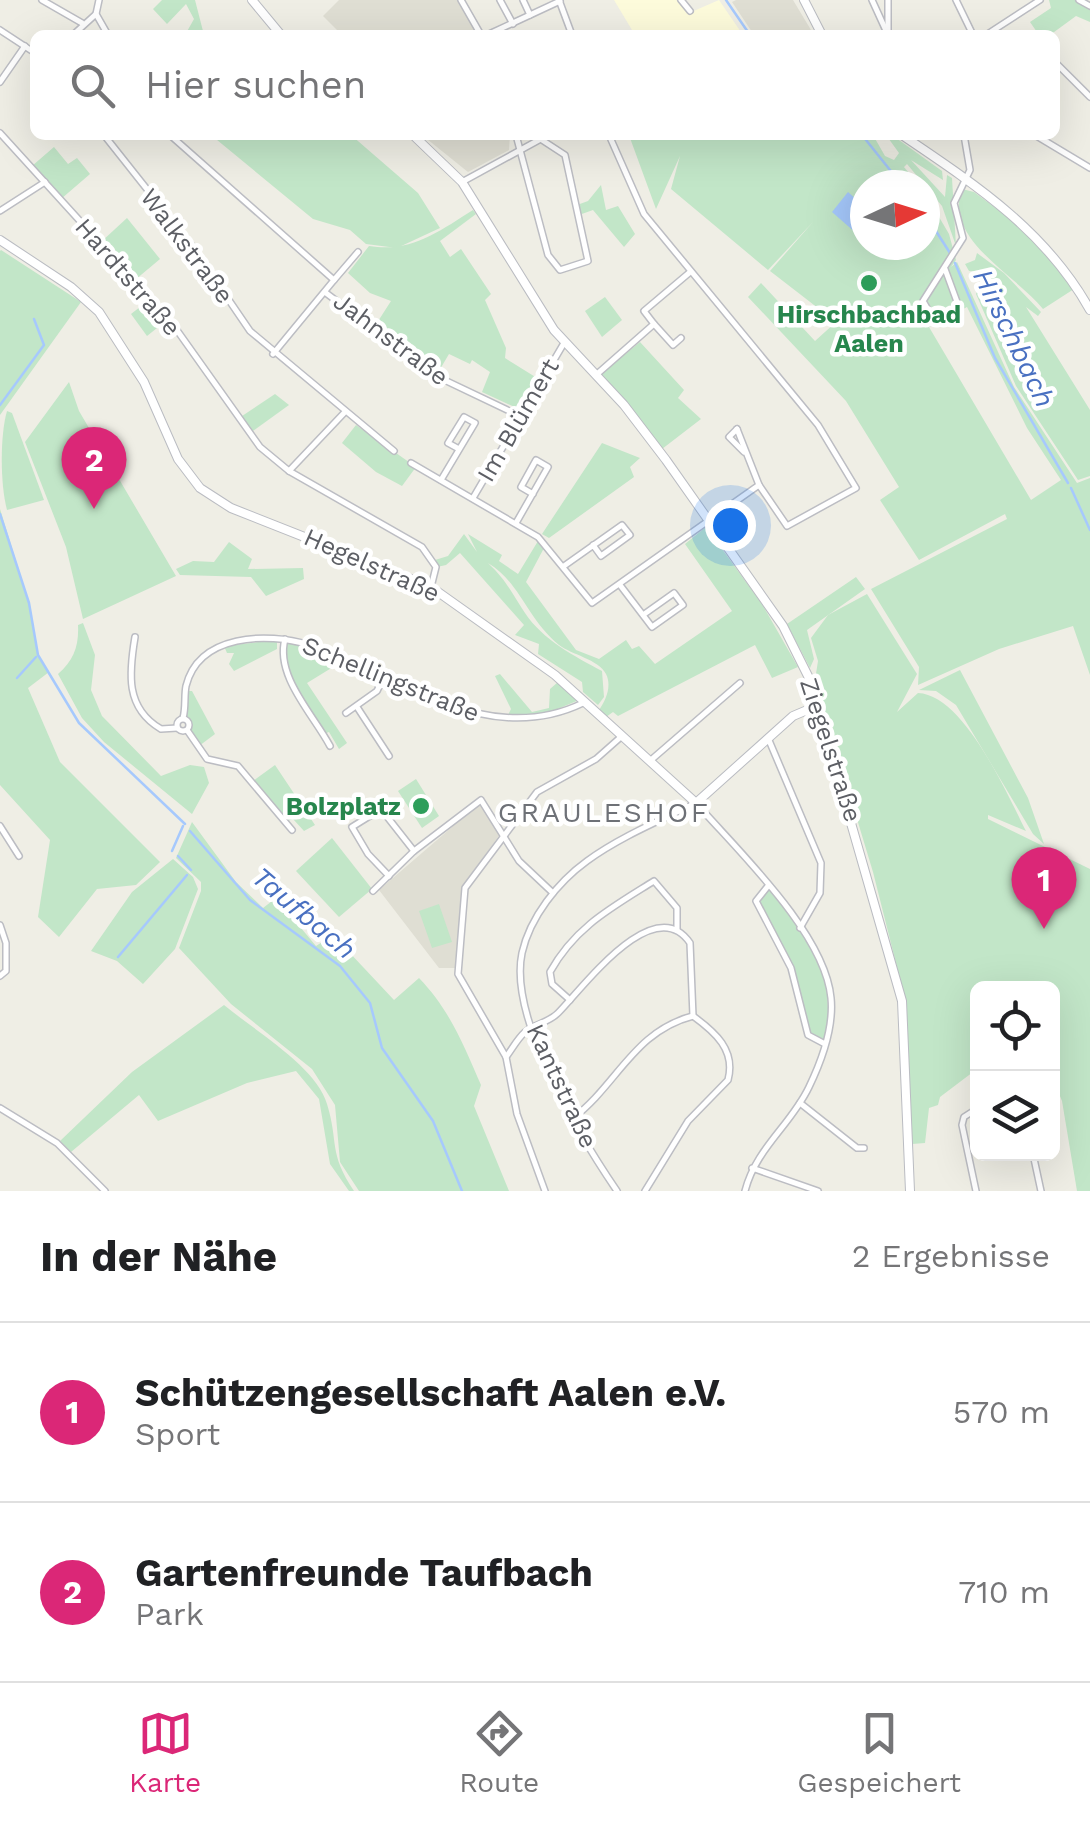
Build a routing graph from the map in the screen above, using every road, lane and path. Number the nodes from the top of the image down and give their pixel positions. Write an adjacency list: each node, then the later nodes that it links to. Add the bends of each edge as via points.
1 (42, 0): 19 (street)
2 (99, 0): 17 (street)
3 (252, 0): 24 (street)
4 (500, 0): 20 (street)
5 (523, 0): 18 (street)
6 (681, 0): 16 (street)
7 (804, 0): 28 (street)
8 (872, 0): 29 (street)
9 (888, 0): 30 (street)
10 (956, 0): 31 (street)
11 (1040, 0): 32 (street)
12 (1079, 0): 15 (street)
13 (465, 1): 25 (street)
14 (560, 1): 18 (street); 27 (street)
15 (1090, 6)
16 (690, 12)
17 (96, 14): 19 (street); 23 (street)
18 (530, 14): 20 (street)
19 (82, 23): 22 (street)
20 (512, 24): 26 (street)
21 (0, 30): 33 (street)
22 (77, 30)
23 (105, 30)
24 (277, 30)
25 (481, 30)
26 (497, 30)
27 (570, 30)
28 (819, 30)
29 (886, 30)
30 (888, 30)
31 (971, 30)
32 (994, 30)
33 (25, 46): 34 (street); 36 (street)
34 (30, 50)
35 (1060, 67): 37 (street)
36 (0, 82)
37 (1090, 97)
38 (0, 132): 52 (street, Hardtstraße)
39 (108, 140): 65 (street, Walkstraße)
40 (176, 140): 59 (street, Jahnstraße)
41 (417, 140): 53 (street, Ziegelstraße)
42 (517, 140): 49 (street)
43 (541, 140): 49 (street)
44 (547, 140): 49 (street, via 564,156 588,261 566,269 552,265 548,255)
45 (611, 140): 58 (street, via 644,214)
46 (909, 140): 51 (street)
47 (965, 140): 51 (street, via 970,170)
48 (1043, 140): 50 (street)
49 (519, 150): 53 (street)
50 (1090, 168)
51 (964, 179): 57 (street, via 954,204 963,238); 61 (street, via 1045,244)
52 (45, 182): 54 (street); 73 (street, Hardtstraße, via 169,320 243,428)
53 (462, 182): 64 (street, Ziegelstraße)
54 (0, 211)
55 (0, 240): 83 (street, Hegelstraße, via 99,312 200,488 231,508)
56 (358, 252): 59 (street, Jahnstraße)
57 (945, 269): 57 (street, via 961,306 938,321 924,304)
58 (690, 272): 62 (street, via 644,311); 75 (street, via 818,425 856,488 788,526)
59 (334, 280): 60 (street, Jahnstraße)
60 (326, 293): 65 (street); 68 (street, Jahnstraße, via 436,376)
61 (1090, 310)
62 (654, 324): 63 (street, via 672,346); 66 (street)
63 (681, 338)
64 (564, 343): 66 (street, Ziegelstraße); 68 (street, Im Blümert)
65 (273, 354): 67 (street, Walkstraße)
66 (596, 375): 78 (street, Ziegelstraße)
67 (344, 413): 70 (street, Walkstraße); 73 (street)
68 (522, 417): 77 (street, Im Blümert)
69 (459, 449): 69 (street, via 448,443 464,417 475,424); 74 (street)
70 (394, 450)
71 (746, 454): 71 (street, via 742,442 737,428 728,437); 75 (street)
72 (411, 463): 74 (street, Im Blümert)
73 (289, 471): 83 (street, Hardtstraße, via 422,547 436,567)
74 (441, 480): 77 (street, Im Blümert)
75 (759, 486): 78 (street)
76 (533, 494): 76 (street, via 548,466 536,460 521,487); 79 (street)
77 (473, 498): 79 (street, Im Blümert)
78 (709, 520): 82 (street); 90 (street, Ziegelstraße, via 783,626)
79 (516, 523): 81 (street, Im Blümert)
80 (594, 545): 80 (street, via 601,556 630,535 622,525); 81 (street)
81 (564, 566): 82 (street, Im Blümert, via 596,602)
82 (620, 585): 84 (street)
83 (431, 587): 89 (street, Hegelstraße)
84 (644, 615): 84 (street, via 674,593 682,605 652,627)
85 (134, 637): 94 (street, via 130,669 137,707 161,728)
86 (286, 639): 87 (street, Schellingstraße); 93 (street, Schellingstraße, via 224,644 204,658 186,687); 98 (street, via 281,660)
87 (384, 676): 89 (street, Schellingstraße, via 502,720 548,716); 91 (street)
88 (740, 683): 100 (street)
89 (586, 701): 96 (street, Hegelstraße)
90 (820, 705): 97 (street, Kantstraße); 133 (street, Ziegelstraße, via 902,1001)
91 (356, 707): 92 (street); 99 (street)
92 (346, 713)
93 (183, 718): 94 (street, Schellingstraße); 95 (street)
94 (177, 728): 95 (street)
95 (187, 730): 103 (street, via 206,760 238,766)
96 (622, 736): 100 (street, Hegelstraße); 104 (street, via 596,759 536,792)
97 (768, 738): 101 (street, Kantstraße); 113 (street, via 821,863 820,893)
98 (330, 746)
99 (389, 756)
100 (651, 760): 101 (street, Hegelstraße)
101 (696, 803): 108 (street, Hegelstraße); 110 (street, Kantstraße, via 586,862)
102 (0, 826): 106 (street)
103 (292, 830)
104 (503, 834): 105 (street, via 481,800); 110 (street); 119 (street, via 465,888 457,969)
105 (414, 851): 107 (street); 107 (street, via 381,809 352,827)
106 (19, 856)
107 (388, 876): 109 (street)
108 (768, 886): 113 (street, Hegelstraße); 118 (street, via 756,901 792,968 808,1036)
109 (373, 891)
110 (553, 894): 117 (street, Kantstraße, via 522,954 520,980)
111 (0, 926): 114 (street)
112 (677, 929): 115 (street, via 630,940); 115 (street, via 677,908 654,881 607,908 572,936 550,972 552,984); 116 (street, via 693,956)
113 (800, 929): 118 (street, Hegelstraße, via 828,980)
114 (3, 973)
115 (570, 1000): 117 (street)
116 (693, 1016): 123 (street, via 632,1050); 130 (street, via 728,1053 728,1080 688,1121)
117 (534, 1028): 119 (street); 123 (street, Kantstraße)
118 (825, 1044): 120 (street, Hegelstraße)
119 (506, 1057): 128 (street, via 517,1114)
120 (800, 1103): 124 (street); 126 (street, Hegelstraße)
121 (0, 1108): 127 (street, via 57,1143)
122 (970, 1113): 134 (street, via 962,1125)
123 (573, 1118): 129 (street, Kantstraße)
124 (864, 1148)
125 (1035, 1161): 135 (street)
126 (752, 1168): 131 (street, Hegelstraße); 132 (street)
127 (105, 1191)
128 (545, 1191)
129 (617, 1191)
130 (645, 1191)
131 (745, 1191)
132 (818, 1191)
133 (910, 1191)
134 (976, 1191)
135 (1041, 1191)

